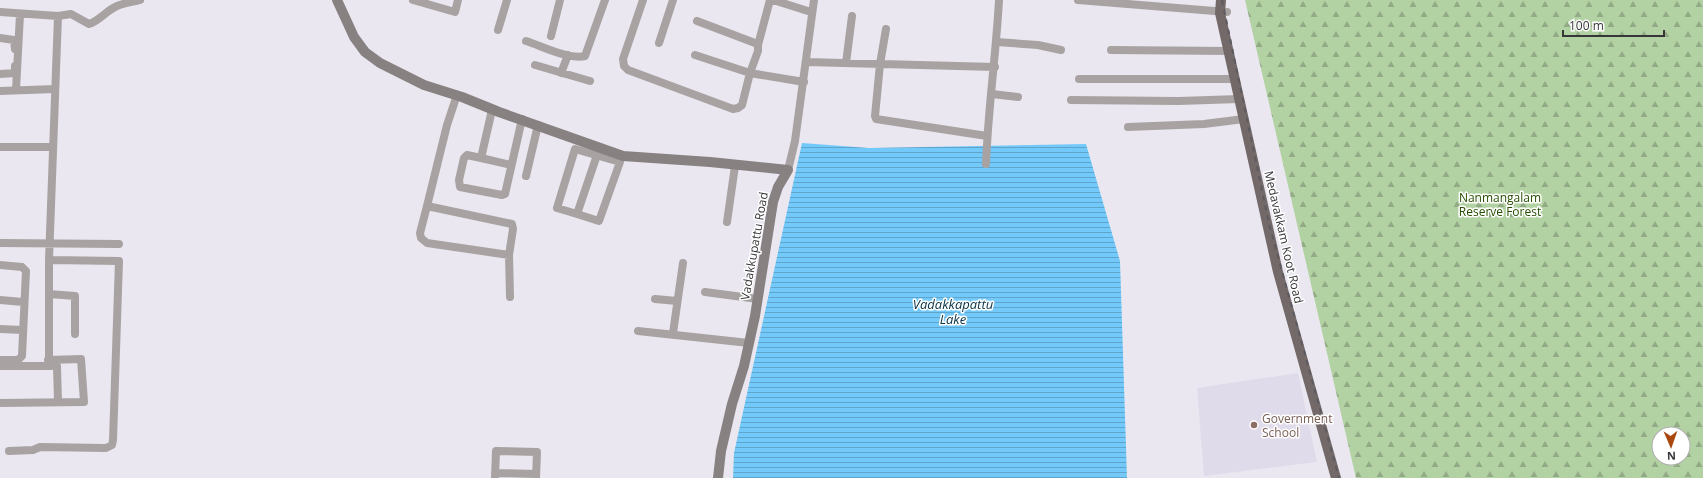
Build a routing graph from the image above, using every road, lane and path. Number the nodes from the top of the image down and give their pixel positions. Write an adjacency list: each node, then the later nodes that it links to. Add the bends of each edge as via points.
1 (140, 0): 19 (street, via 118,6 89,24 71,14)
2 (337, 0): 51 (street, via 354,37 372,58 424,84)
3 (412, 0): 4 (street, via 455,12)
4 (458, 0)
5 (507, 0): 23 (street)
6 (560, 0): 24 (street)
7 (605, 0): 33 (street, via 585,56 579,58)
8 (643, 0): 41 (street, via 623,59 628,70 733,110 742,105)
9 (673, 0): 28 (street)
10 (775, 0): 17 (street); 29 (street)
11 (814, 0): 17 (street, Vadakkupattu Road)
12 (999, 0): 27 (street)
13 (1078, 0): 14 (street)
14 (1135, 3): 15 (street)
15 (1222, 7): 32 (main road, Medavakkam Koot Road); 106 (main road, via 1270,224 1334,454)
16 (0, 12): 18 (street)
17 (812, 12): 35 (street, Vadakkupattu Road)
18 (20, 14): 19 (street); 48 (street)
19 (58, 16): 47 (street)
20 (852, 16): 36 (street)
21 (697, 21): 29 (street)
22 (886, 29): 37 (street)
23 (498, 30)
24 (551, 36)
25 (0, 38): 42 (street, via 15,42 15,73)
26 (526, 41): 33 (street)
27 (997, 42): 30 (street, via 1038,45); 39 (street)
28 (659, 43)
29 (758, 45): 41 (street)
30 (1061, 50)
31 (1111, 50): 32 (street)
32 (1229, 52): 43 (main road, Medavakkam Koot Road)
33 (568, 55): 40 (street)
34 (695, 55): 41 (street)
35 (806, 62): 36 (street); 46 (street, Vadakkupattu Road)
36 (846, 63): 37 (street)
37 (880, 64): 39 (street); 60 (street, via 876,119)
38 (536, 65): 40 (street)
39 (995, 67): 50 (street)
40 (561, 73): 45 (street)
41 (750, 73): 46 (street)
42 (0, 74)
43 (1236, 78): 44 (street); 53 (main road, Medavakkam Koot Road)
44 (1079, 79)
45 (590, 81)
46 (804, 82): 70 (street, Vadakkupattu Road)
47 (55, 89): 48 (street); 63 (street)
48 (16, 90): 49 (street)
49 (0, 91)
50 (992, 94): 52 (street); 60 (street)
51 (457, 95): 55 (street); 72 (street)
52 (1018, 97)
53 (1239, 99): 54 (street); 57 (main road, Medavakkam Koot Road)
54 (1071, 100)
55 (492, 110): 56 (street); 65 (street)
56 (522, 119): 58 (street); 68 (street)
57 (1244, 119): 59 (street, via 1204,124); 105 (main road, Medavakkam Koot Road, via 1278,272)
58 (538, 125): 61 (street); 71 (street)
59 (1128, 127)
60 (987, 136): 67 (street)
61 (576, 144): 64 (street); 73 (street, via 557,208)
62 (0, 147): 63 (street)
63 (52, 147): 76 (street)
64 (599, 151): 66 (street); 73 (street)
65 (481, 158): 68 (street); 68 (street, via 465,155 459,180 460,187 502,195 506,191)
66 (622, 159): 69 (street, via 710,162); 73 (street, via 599,221)
67 (986, 164)
68 (511, 165)
69 (735, 166): 70 (street); 74 (street)
70 (788, 170): 86 (street, Vadakkupattu Road, via 773,202)
71 (526, 176)
72 (427, 206): 78 (street, via 512,224); 78 (street, via 420,233 421,238 427,243)
73 (577, 214)
74 (726, 222)
75 (0, 243): 76 (street)
76 (50, 243): 77 (street); 79 (street)
77 (119, 244)
78 (509, 255): 84 (street)
79 (49, 260): 83 (street); 101 (street, via 119,261 112,445 106,448 40,447 33,450)
80 (683, 263): 88 (street)
81 (0, 266): 89 (street, via 22,267 26,271)
82 (705, 292): 86 (street)
83 (49, 294): 94 (street, via 75,296); 97 (street)
84 (510, 296)
85 (654, 299): 88 (street)
86 (758, 299): 95 (street, Vadakkupattu Road)
87 (0, 300): 89 (street)
88 (677, 301): 93 (street)
89 (23, 302): 91 (street)
90 (0, 329): 91 (street)
91 (22, 330): 96 (street, via 21,358)
92 (638, 331): 93 (street)
93 (673, 333): 95 (street)
94 (75, 334)
95 (749, 344): 104 (street, Vadakkupattu Road, via 721,451)
96 (0, 360)
97 (48, 363): 98 (street); 99 (street, via 57,366); 99 (street, via 81,359 84,402)
98 (0, 366)
99 (58, 402): 100 (street)
100 (0, 403)
101 (9, 451)
102 (495, 476): 103 (street); 103 (street, via 496,451 537,452)
103 (536, 476)
104 (718, 478)
105 (1336, 478)
106 (1343, 478)

